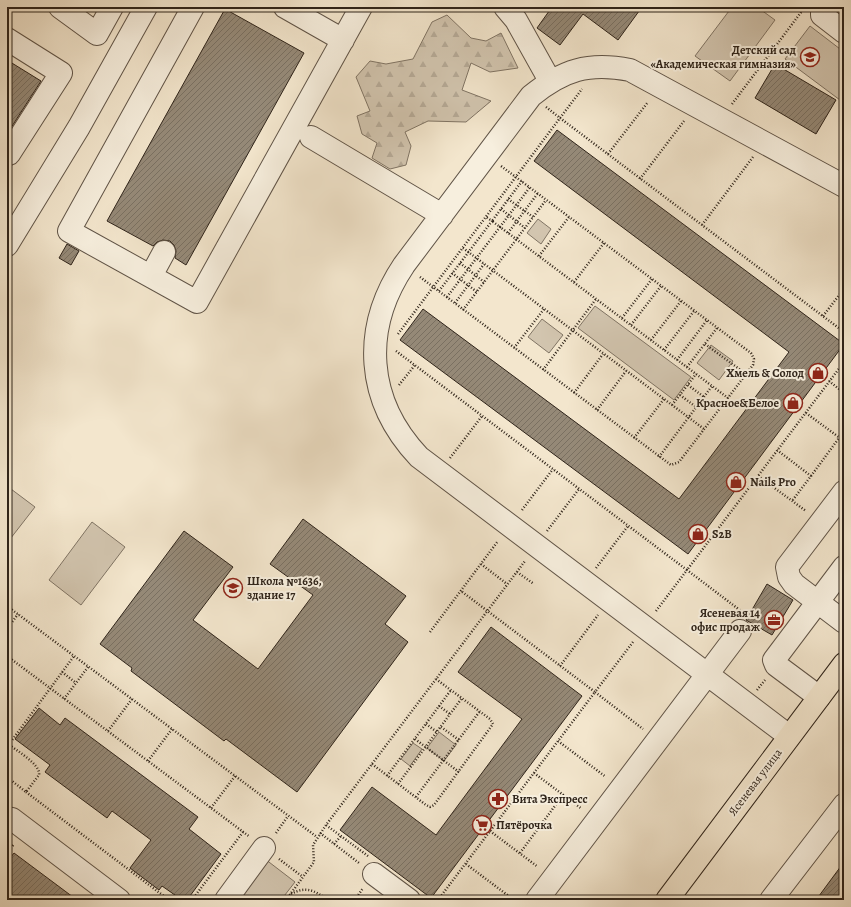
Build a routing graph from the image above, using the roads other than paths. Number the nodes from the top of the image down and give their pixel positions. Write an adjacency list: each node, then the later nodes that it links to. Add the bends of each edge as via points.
1 (60, 7): 2 (lane, via 97,34)
2 (112, 7)
3 (146, 7): 16 (lane, via 82,122)
4 (193, 7): 20 (lane, via 69,231)
5 (285, 7): 11 (lane)
6 (361, 7): 11 (lane)
7 (505, 7): 12 (lane, via 516,20)
8 (825, 7): 9 (lane, via 822,15)
9 (844, 32)
10 (7, 39): 14 (lane, via 61,73 9,154)
11 (343, 40): 20 (lane, via 198,302)
12 (550, 81): 15 (lane, via 566,72 579,69 605,67 630,70); 17 (lane, via 531,96)
13 (311, 137): 17 (lane)
14 (7, 153)
15 (844, 186)
16 (15, 215): 18 (lane)
17 (442, 215): 27 (lane, via 395,279 381,311 375,342 375,360 378,385 389,415 409,446 431,467)
18 (7, 245)
19 (164, 252): 20 (lane)
20 (151, 276)
21 (844, 492): 23 (lane, via 788,567 789,577 794,584)
22 (841, 579): 23 (lane)
23 (818, 602): 24 (lane); 28 (lane, via 774,662)
24 (844, 622)
25 (740, 631): 27 (lane)
26 (844, 665): 28 (main road, Ясеневая улица)
27 (707, 674): 29 (lane); 37 (lane)
28 (819, 697): 29 (main road, Ясеневая улица)
29 (789, 736): 38 (main road, Ясеневая улица)
30 (844, 805): 39 (lane)
31 (7, 818): 34 (lane, via 12,819)
32 (264, 848): 35 (lane)
33 (372, 865): 36 (lane)
34 (119, 900)
35 (226, 900)
36 (409, 900)
37 (537, 900)
38 (667, 900)
39 (771, 900)

